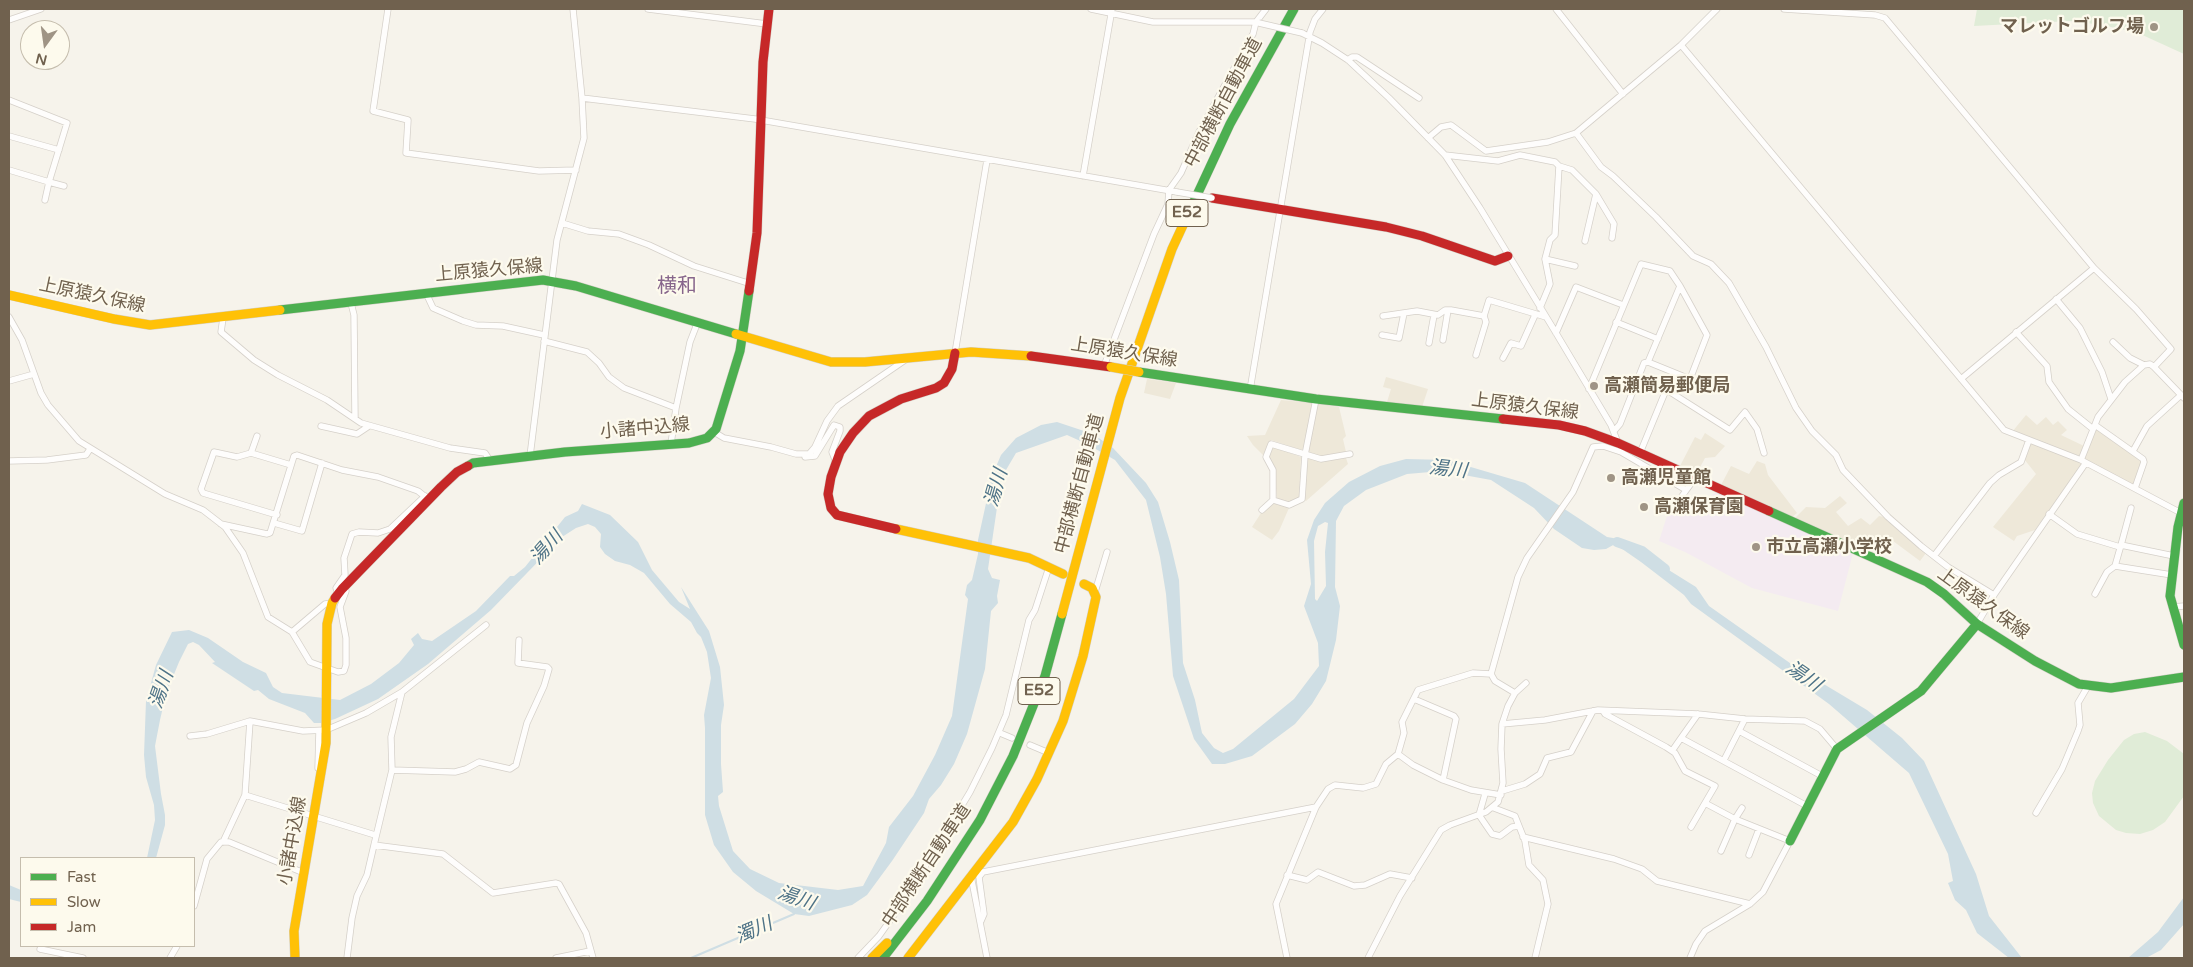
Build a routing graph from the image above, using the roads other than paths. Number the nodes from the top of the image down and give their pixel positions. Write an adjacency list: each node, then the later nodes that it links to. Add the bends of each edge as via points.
1 (41, 9): 14 (street)
2 (388, 9): 33 (street, via 373,111 408,120 406,153 539,172)
3 (573, 9): 21 (street)
4 (648, 9): 16 (street)
5 (769, 9): 16 (main road, 小諸中込線)
6 (1091, 9): 13 (street)
7 (1266, 9): 15 (street)
8 (1294, 9): 210 (main road, 中部横断自動車道 / E52, via 1268,51 1188,211 1139,338 1093,494 1045,676 994,794)
9 (1323, 9): 17 (street, via 1315,19)
10 (1556, 9): 20 (street)
11 (1717, 9): 18 (street)
12 (1784, 9): 48 (street, via 1886,18)
13 (1112, 11): 15 (street, via 1153,22); 34 (street)
14 (9, 20)
15 (1257, 22): 17 (street, bridge); 37 (street, via 1181,173)
16 (767, 24): 24 (main road, 小諸中込線)
17 (1310, 37): 19 (street); 41 (street)
18 (1681, 46): 20 (street); 88 (street)
19 (1348, 60): 22 (street, via 1352,56 1357,57); 27 (street)
20 (1623, 94): 25 (street)
21 (582, 98): 24 (street); 33 (street, via 584,138)
22 (1419, 98)
23 (9, 100): 28 (street, via 67,123)
24 (760, 121): 30 (street); 50 (main road, 小諸中込線, via 757,234)
25 (1576, 134): 27 (street, via 1548,142 1486,151 1451,125 1441,127); 139 (street, via 1601,167 1656,216 1694,256 1711,264 1729,283 1796,408 1812,431 1831,449 1843,470 1888,517)
26 (9, 136): 28 (street)
27 (1428, 138): 29 (street)
28 (59, 150): 35 (street)
29 (1445, 156): 31 (street, via 1498,161 1520,155 1542,158); 45 (street)
30 (987, 160): 34 (street); 78 (street)
31 (1559, 166): 38 (street, via 1577,174); 46 (street, via 1555,235 1550,240)
32 (9, 170): 35 (street)
33 (576, 170): 42 (street)
34 (1083, 176): 37 (street)
35 (49, 182): 36 (street); 40 (street)
36 (64, 186)
37 (1169, 190): 39 (street, bridge); 84 (street, via 1168,204 1154,234)
38 (1596, 194): 43 (street, via 1614,224); 44 (street)
39 (1212, 198): 41 (main road)
40 (45, 200)
41 (1280, 209): 45 (main road, via 1396,229 1495,261); 91 (street)
42 (562, 223): 49 (street); 50 (street, via 588,231 619,234 694,266)
43 (1612, 238)
44 (1586, 241)
45 (1508, 256): 57 (street)
46 (1546, 259): 47 (street); 57 (street, via 1550,284)
47 (1575, 266)
48 (2094, 268): 54 (street); 85 (street, via 2171,349)
49 (552, 281): 52 (main road, 上原猿久保線); 68 (main road, 上原猿久保線); 72 (street)
50 (751, 284): 73 (main road, 小諸中込線)
51 (1680, 286): 56 (street, via 1670,271 1641,264); 74 (street); 86 (street, via 1707,338 1690,380)
52 (426, 293): 55 (main road, 上原猿久保線); 72 (street, via 433,308 463,321 503,326)
53 (9, 295): 65 (main road, 上原猿久保線, via 150,325)
54 (2056, 299): 69 (street); 95 (street, via 2080,328 2102,372)
55 (351, 303): 65 (main road, 上原猿久保線); 97 (street, via 354,315)
56 (1623, 305): 67 (street); 70 (street, via 1576,287)
57 (1540, 308): 66 (street)
58 (1448, 310): 60 (street); 63 (street); 75 (street)
59 (1404, 313): 60 (street, via 1417,311); 62 (street); 71 (street, via 1399,338)
60 (1434, 315): 77 (street)
61 (1535, 315): 63 (street, via 1489,300); 66 (street); 81 (street, via 1521,346 1511,343)
62 (1383, 316)
63 (1484, 316): 79 (street, via 1486,322)
64 (9, 317): 87 (street, via 22,340)
65 (222, 318): 97 (street, via 221,332 254,360)
66 (1546, 318): 70 (street)
67 (1616, 322): 74 (street); 90 (street)
68 (697, 324): 73 (main road, 上原猿久保線); 96 (street)
69 (2016, 332): 88 (street); 100 (street, via 2047,366 2049,382 2068,409)
70 (1556, 333): 90 (street)
71 (1382, 335)
72 (544, 338): 96 (street, via 587,352 609,377 624,388); 115 (street)
73 (744, 338): 80 (main road, 上原猿久保線, via 831,362); 102 (main road, 小諸中込線)
74 (1658, 339): 82 (street)
75 (1443, 340)
76 (2113, 342): 83 (street, via 2130,358)
77 (1429, 343)
78 (955, 353): 80 (main road, 上原猿久保線); 84 (main road, 上原猿久保線, via 1023,355); 118 (main road, via 952,369 944,383 901,399 870,416 853,432)
79 (1476, 354)
80 (908, 358): 113 (street, via 838,406 826,421 812,452)
81 (1504, 358)
82 (1648, 362): 86 (street); 101 (street, via 1644,364 1620,424)
83 (2144, 365): 85 (street); 95 (street)
84 (1108, 367): 91 (main road, 上原猿久保線, bridge)
85 (2154, 367): 93 (street)
86 (1673, 373): 92 (street)
87 (34, 374): 89 (street); 107 (street, via 48,405)
88 (1961, 379): 104 (street, via 2004,430)
89 (9, 381)
90 (1589, 389): 101 (street)
91 (1250, 390): 94 (main road, 上原猿久保線)
92 (1666, 390): 109 (street); 110 (street, via 1730,430 1745,412 1757,428)
93 (2183, 397): 108 (street, via 2147,426)
94 (1316, 399): 106 (main road, 上原猿久保線, via 1559,426 1585,431); 114 (street)
95 (2111, 399): 100 (street)
96 (676, 408): 105 (street)
97 (355, 418): 99 (street)
98 (321, 426): 99 (street, via 357,434)
99 (369, 426): 116 (street, via 450,448 485,453)
100 (2094, 427): 108 (street); 119 (street)
101 (1614, 431): 106 (street)
102 (714, 432): 105 (main road, 小諸中込線, via 699,441); 113 (street, via 724,438)
103 (257, 436): 111 (street)
104 (2030, 440): 119 (street); 139 (street, via 2021,462 1990,483)
105 (671, 444): 115 (main road, 小諸中込線)
106 (1621, 447): 109 (main road, 上原猿久保線); 124 (street); 159 (street, via 1593,447 1572,492 1522,567)
107 (90, 449): 117 (street, via 86,455); 135 (street, via 165,494 203,510)
108 (2133, 451): 123 (street, via 2144,462)
109 (1640, 453): 122 (main road, 上原猿久保線)
110 (1764, 453)
111 (252, 454): 121 (street); 133 (street, via 237,457 214,452 202,491)
112 (1350, 454): 114 (street, via 1327,459)
113 (803, 455): 118 (street, via 808,458 815,456 834,425 840,427 832,452)
114 (1305, 455): 126 (street, via 1302,499 1289,505); 126 (street, via 1271,444 1266,457 1273,470)
115 (530, 456): 116 (main road, 小諸中込線)
116 (489, 459): 125 (main road, 小諸中込線, via 462,469)
117 (9, 462)
118 (836, 462): 142 (main road, via 828,494 831,508 842,518 1013,554)
119 (2083, 462): 123 (street); 132 (street)
120 (322, 463): 121 (street, via 297,455); 125 (street, via 378,477 418,491); 134 (street, via 302,531)
121 (292, 465): 133 (street)
122 (1692, 476): 124 (street); 153 (main road, 上原猿久保線, via 1927,582)
123 (2135, 488): 131 (street)
124 (1686, 490): 128 (street)
125 (427, 498): 146 (main road, 小諸中込線); 146 (street, via 390,528 378,533 352,534 344,558 345,575 336,588)
126 (1273, 500): 130 (street)
127 (2184, 503): 131 (main road)
128 (1674, 508)
129 (2130, 508): 137 (street)
130 (1262, 510)
131 (2181, 513): 136 (main road)
132 (2049, 514): 137 (street, via 2077,534); 149 (street)
133 (276, 515): 134 (street)
134 (274, 523): 135 (street, via 269,534)
135 (221, 524): 155 (street, via 243,553 268,617)
136 (2181, 528): 140 (main road)
137 (2121, 546): 140 (street); 141 (street)
138 (1107, 552): 147 (street)
139 (1934, 556): 149 (street)
140 (2174, 556): 144 (main road)
141 (2114, 566): 144 (street); 148 (street)
142 (1049, 567): 143 (main road); 174 (street, via 1036,610 1029,620)
143 (1063, 574)
144 (2172, 576): 152 (main road)
145 (1084, 584): 147 (main road)
146 (341, 590): 150 (main road, 小諸中込線); 158 (street, via 346,591 340,607 346,638 345,669)
147 (1095, 592): 181 (main road, via 1096,602 1074,691)
148 (2095, 594)
149 (1994, 595): 153 (street)
150 (332, 603): 155 (street, via 325,604); 158 (main road, 小諸中込線, via 327,624)
151 (2184, 606): 152 (street)
152 (2172, 607): 157 (main road)
153 (1977, 624): 162 (main road, 上原猿久保線, via 2063,677); 179 (main road, via 1926,685)
154 (486, 625): 163 (street)
155 (292, 632): 158 (street, via 310,662)
156 (519, 640): 184 (street, via 518,662 549,669 527,722 516,765 510,769 479,762 455,772)
157 (2184, 645)
158 (326, 671): 172 (main road, 小諸中込線)
159 (1490, 674): 164 (street); 165 (street, via 1473,673 1422,688)
160 (2184, 677): 162 (main road, 上原猿久保線, via 2116,687)
161 (1526, 683): 164 (street)
162 (2088, 686): 195 (street, via 2078,702 2078,731 2062,769)
163 (402, 692): 172 (street, via 366,713); 184 (street, via 391,737)
164 (1515, 694): 171 (street)
165 (1414, 699): 182 (street, via 1402,722 1404,733); 186 (street, via 1456,719)
166 (1592, 711): 167 (street); 171 (street); 187 (street, via 1571,752 1551,756 1545,761 1540,774)
167 (1603, 711): 168 (street); 180 (street)
168 (1698, 714): 169 (street); 177 (street)
169 (1745, 719): 173 (street); 179 (street, via 1805,721 1820,729)
170 (250, 721): 172 (street, via 288,729); 175 (street); 189 (street)
171 (1502, 724): 187 (street)
172 (324, 730): 197 (main road, 小諸中込線)
173 (1739, 731): 183 (street); 185 (street)
174 (1000, 733): 176 (street); 221 (street, via 927,866)
175 (190, 736)
176 (1012, 738)
177 (1681, 738): 180 (street); 183 (street)
178 (1030, 745): 181 (street)
179 (1837, 749): 185 (main road)
180 (1672, 750): 190 (street, via 1685,771 1715,786)
181 (1049, 753): 212 (main road, via 1022,807)
182 (1398, 754): 186 (street); 192 (street, via 1386,764 1376,784 1363,788 1335,785 1325,792)
183 (1724, 760): 191 (street)
184 (392, 770): 202 (street)
185 (1822, 776): 191 (main road)
186 (1443, 780): 188 (street)
187 (1501, 793): 188 (street); 193 (street)
188 (1485, 794): 196 (street)
189 (245, 795): 197 (street); 205 (street)
190 (1705, 803): 198 (street); 200 (street)
191 (1807, 806): 204 (main road)
192 (1316, 807): 211 (street); 217 (street, via 983,872 979,877 984,914)
193 (1494, 808): 196 (street); 199 (street, via 1512,814)
194 (1742, 808): 198 (street)
195 (2036, 813)
196 (1479, 815): 199 (street, via 1496,836); 213 (street, via 1441,830)
197 (314, 817): 202 (street); 209 (main road, 小諸中込線)
198 (1735, 819): 201 (street); 207 (street)
199 (1519, 826): 203 (street)
200 (1691, 827)
201 (1759, 829): 204 (street); 208 (street)
202 (375, 836): 206 (street)
203 (1523, 837): 216 (street, via 1614,858 1636,866 1657,881); 235 (street, via 1529,865 1542,878 1548,901)
204 (1790, 840): 216 (street, via 1768,885)
205 (223, 842): 209 (street); 214 (street, via 207,859)
206 (374, 845): 220 (street, via 443,854 493,893 559,884 586,933); 225 (street, via 367,876 357,896)
207 (1722, 851)
208 (1749, 855)
209 (304, 873): 224 (main road, 小諸中込線, via 293,936)
210 (947, 873): 215 (main road, 中部横断自動車道 / E52); 230 (main road)
211 (1287, 875): 213 (street, via 1307,880 1318,872 1357,886 1390,874); 233 (street, via 1276,904)
212 (971, 876): 217 (street); 231 (main road)
213 (1412, 878): 234 (street)
214 (195, 902)
215 (927, 902): 228 (main road); 229 (main road, 中部横断自動車道 / E52)
216 (1750, 904): 236 (street, via 1705,930)
217 (981, 921): 232 (street)
218 (176, 947): 223 (street)
219 (40, 949): 222 (street)
220 (590, 951): 226 (street); 227 (street)
221 (862, 957)
222 (83, 958)
223 (170, 958)
224 (295, 958)
225 (347, 958)
226 (556, 958)
227 (593, 958)
228 (872, 958)
229 (883, 958)
230 (891, 958)
231 (908, 958)
232 (985, 958)
233 (1287, 958)
234 (1368, 958)
235 (1535, 958)
236 (1690, 958)

